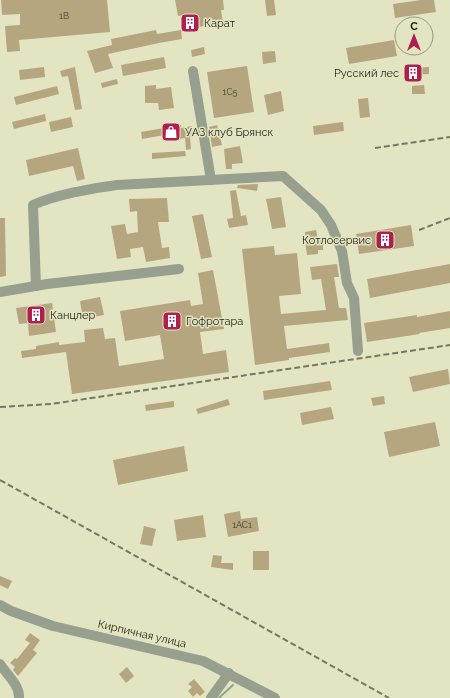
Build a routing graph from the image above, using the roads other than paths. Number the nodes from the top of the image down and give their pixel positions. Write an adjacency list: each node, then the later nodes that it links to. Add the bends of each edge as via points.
1 (193, 71): 2 (street)
2 (211, 180): 4 (street, via 104,186 33,205); 6 (street, via 282,176 321,210 331,224 342,251 347,282 354,298)
3 (179, 269): 4 (street)
4 (36, 286): 5 (street)
5 (0, 292)
6 (358, 351)
7 (0, 605): 9 (street, Кирпичная улица, via 52,626 203,660)
8 (0, 664): 10 (street, via 15,684)
9 (229, 673): 11 (street); 12 (street, Кирпичная улица)
10 (19, 698)
11 (211, 698)
12 (275, 698)

